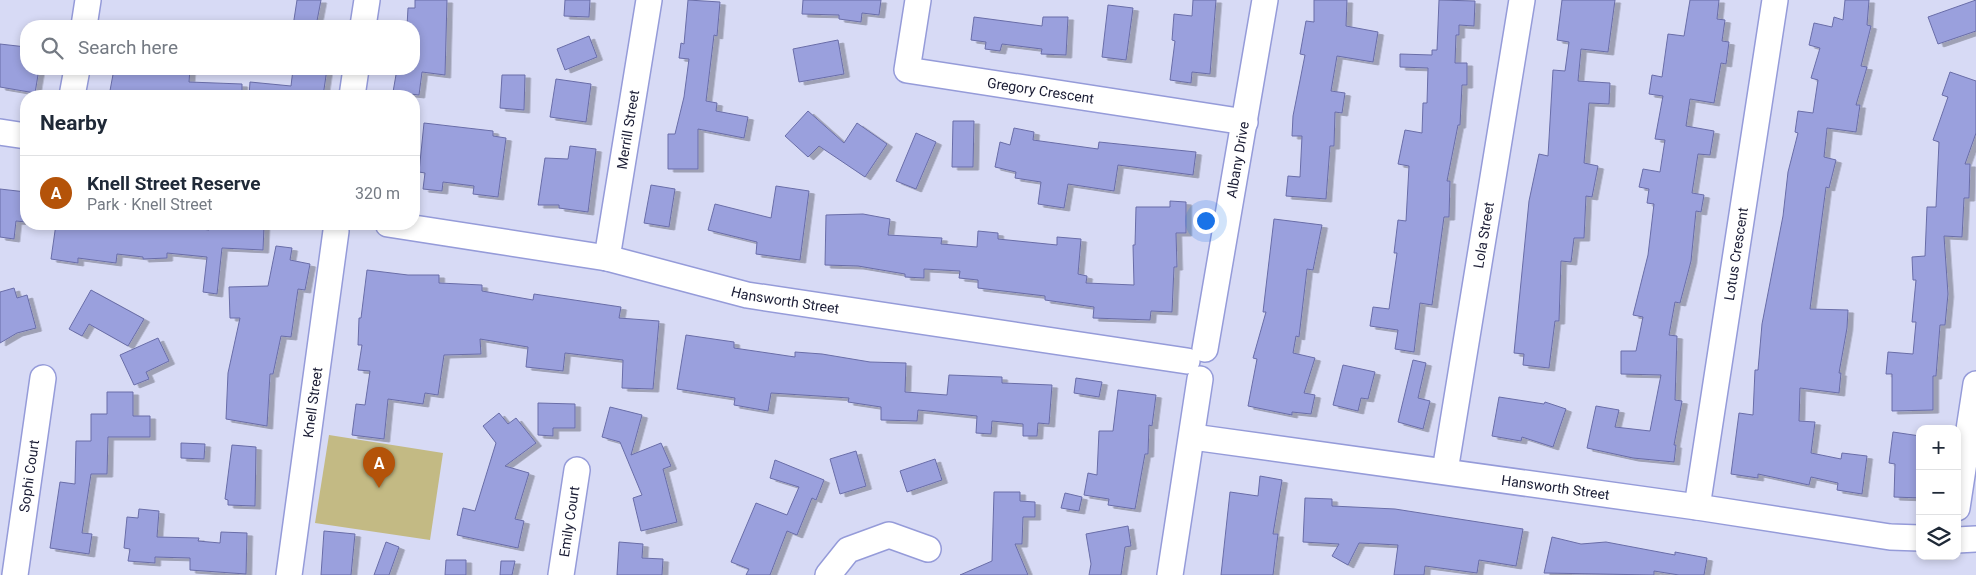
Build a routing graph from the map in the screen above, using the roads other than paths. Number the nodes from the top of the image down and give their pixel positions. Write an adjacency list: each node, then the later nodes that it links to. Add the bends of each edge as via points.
1 (88, 0): 8 (street)
2 (367, 0): 9 (street)
3 (649, 0): 19 (street, Merrill Street)
4 (918, 0): 14 (street, Gregory Crescent, via 907,70)
5 (1265, 0): 14 (street, Albany Drive)
6 (1522, 0): 25 (street, Lola Street)
7 (1775, 0): 27 (street, Lotus Crescent)
8 (85, 20)
9 (364, 20)
10 (76, 75): 12 (street)
11 (355, 75): 13 (street)
12 (73, 90)
13 (353, 90)
14 (1245, 122): 20 (street, Albany Drive)
15 (0, 132): 16 (street)
16 (20, 135)
17 (420, 229): 19 (street, Hansworth Street)
18 (336, 230): 33 (street, Knell Street)
19 (607, 258): 20 (street, Hansworth Street, via 747,295)
20 (1197, 363): 23 (street, Albany Drive)
21 (43, 378): 32 (street, Sophi Court)
22 (1976, 384): 26 (street)
23 (1193, 438): 25 (street, Hansworth Street); 36 (street, Albany Drive)
24 (577, 470): 34 (street, Emily Court)
25 (1445, 471): 27 (street, Hansworth Street)
26 (1961, 482)
27 (1697, 507): 28 (street, Hansworth Street, via 1890,537)
28 (1916, 538)
29 (1976, 539): 30 (street)
30 (1961, 540)
31 (928, 549): 35 (street, via 889,535 848,550)
32 (15, 575)
33 (289, 575)
34 (561, 575)
35 (828, 575)
36 (1170, 575)

